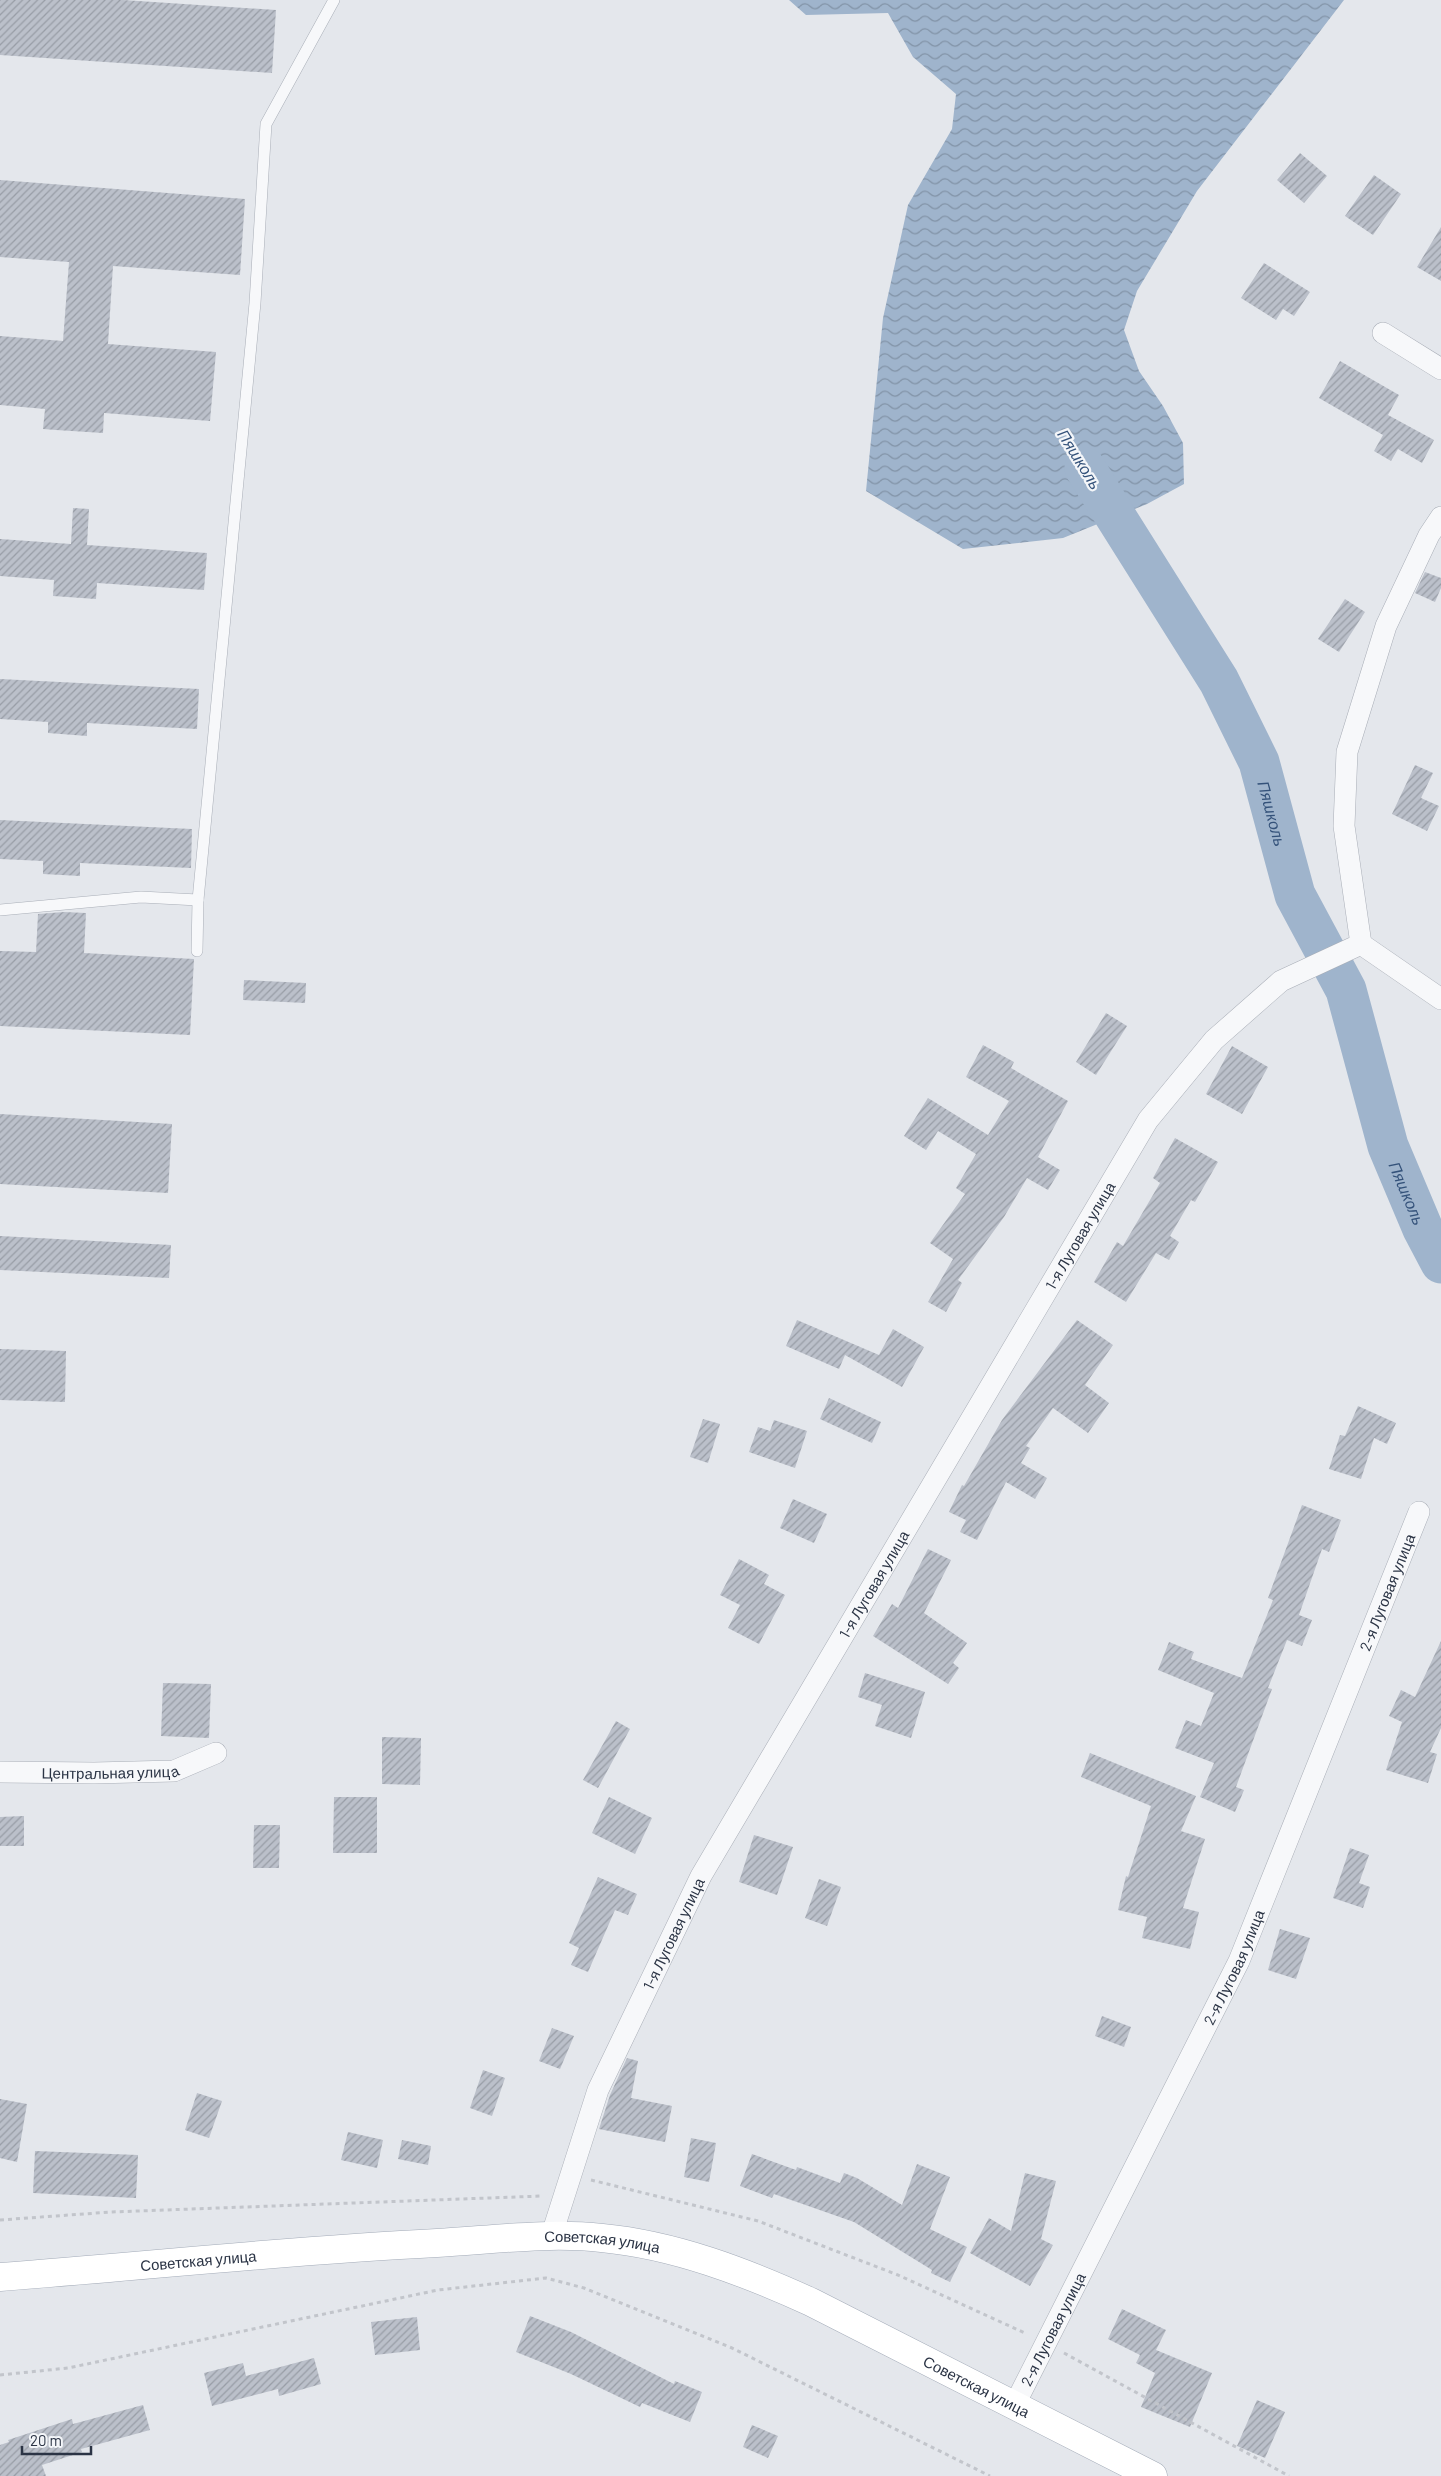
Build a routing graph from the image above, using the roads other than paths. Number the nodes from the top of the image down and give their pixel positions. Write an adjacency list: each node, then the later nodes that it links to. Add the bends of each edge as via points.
1 (334, 0): 5 (lane, via 266,124 256,303)
2 (1383, 334): 3 (street)
3 (1441, 369)
4 (1441, 517): 7 (street, via 1386,626 1347,752 1344,826)
5 (198, 900): 6 (lane, via 141,897); 8 (lane)
6 (0, 910)
7 (1361, 944): 9 (street); 13 (street, 1-я Луговая улица, via 1281,981 1214,1040 1148,1120 701,1876 598,2090)
8 (197, 951)
9 (1441, 998)
10 (1419, 1512): 15 (street, 2-я Луговая улица, via 1239,1961)
11 (216, 1753): 12 (street, Центральная улица, via 174,1771)
12 (0, 1772)
13 (552, 2237): 14 (main road, Советская улица, via 384,2245); 15 (main road, Советская улица, via 602,2238 653,2247 699,2258 760,2279)
14 (0, 2277)
15 (1014, 2406): 16 (main road, Советская улица)
16 (1152, 2476)

